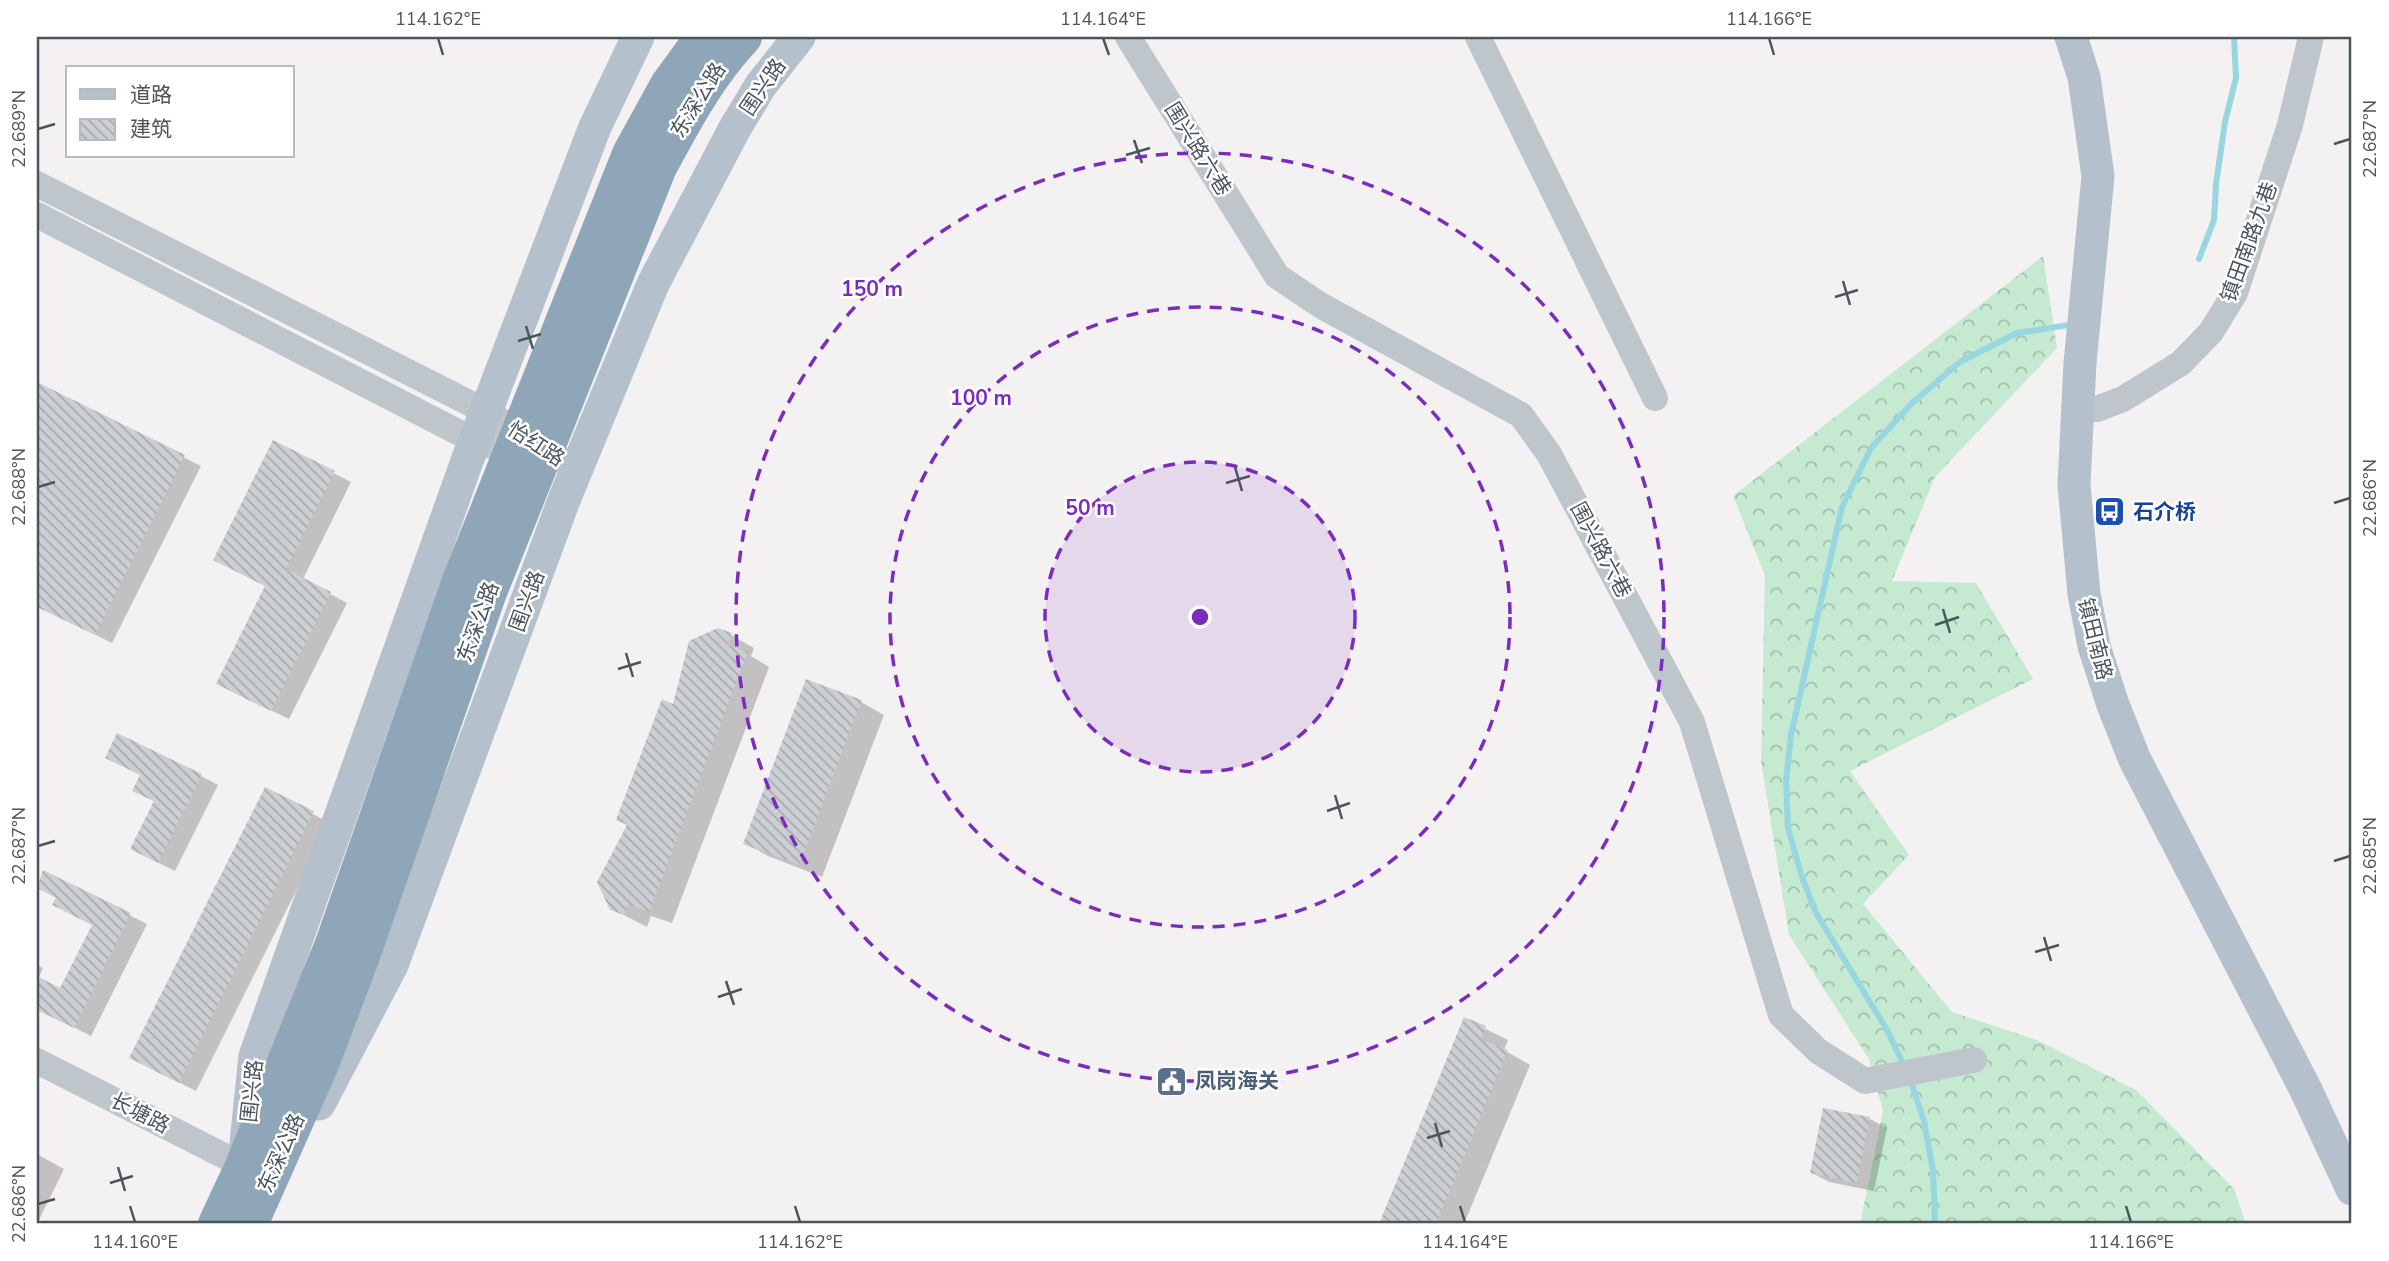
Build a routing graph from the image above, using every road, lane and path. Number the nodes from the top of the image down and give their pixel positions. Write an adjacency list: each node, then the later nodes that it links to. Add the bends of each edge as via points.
1 (637, 37): 12 (main road)
2 (645, 37): 12 (main road)
3 (704, 37): 20 (highway, 东深公路, via 669,85 631,154 461,581)
4 (743, 37): 20 (highway, 东深公路, via 694,101 658,167)
5 (771, 37): 13 (main road, via 769,66)
6 (799, 37): 13 (main road, 围兴路)
7 (1128, 37): 22 (street, 围兴路六巷, via 1277,276 1320,305 1521,415 1549,454 1692,722 1781,1015 1818,1051 1865,1081)
8 (1478, 37): 16 (street)
9 (2071, 37): 17 (main road, 镇田南路, via 2084,77 2098,176 2080,363)
10 (2092, 37): 17 (main road, 镇田南路, via 2113,125 2119,177)
11 (2311, 37): 17 (street, 镇田南路九巷, via 2290,125 2235,293 2211,332 2181,363 2123,399)
12 (622, 69): 18 (main road, 围兴路, via 595,127)
13 (761, 85): 19 (main road, 围兴路, via 653,284)
14 (37, 184): 18 (street, 怡红路)
15 (37, 215): 18 (street, 怡红路)
16 (1655, 398)
17 (2087, 409): 23 (main road, 镇田南路, via 2096,538 2111,642 2154,751); 25 (main road, 镇田南路, via 2074,485 2079,554 2094,646 2112,702 2134,761 2305,1087)
18 (481, 427): 19 (street, 怡红路); 24 (main road, 围兴路, via 254,1056)
19 (577, 470): 24 (main road, 围兴路, via 392,965 323,1098)
20 (348, 949): 24 (highway, 东深公路)
21 (37, 1061): 24 (street, 长塘路)
22 (1963, 1062)
23 (2352, 1136)
24 (258, 1170): 26 (highway, 东深公路); 27 (highway, 东深公路)
25 (2352, 1189)
26 (217, 1224)
27 (248, 1224)

